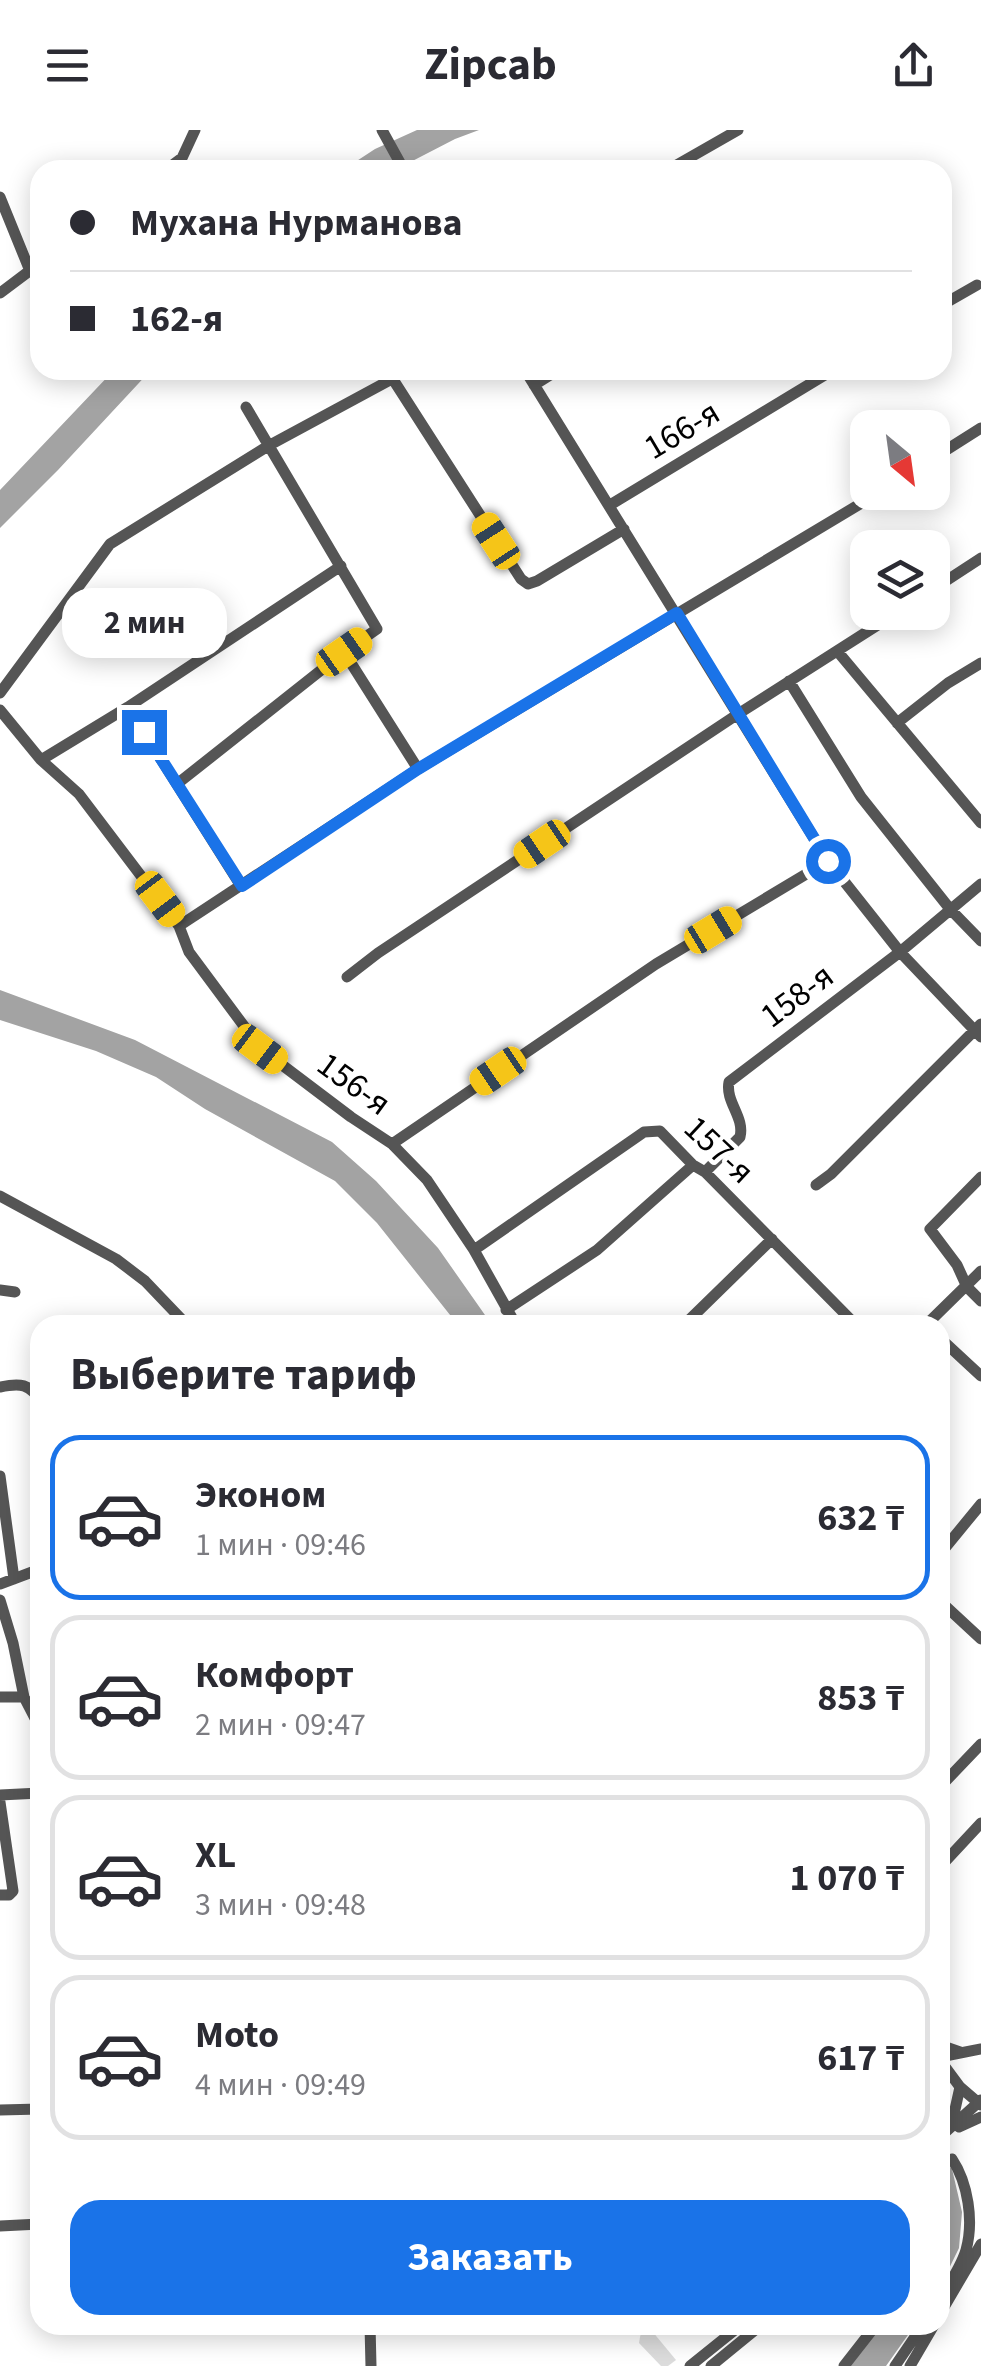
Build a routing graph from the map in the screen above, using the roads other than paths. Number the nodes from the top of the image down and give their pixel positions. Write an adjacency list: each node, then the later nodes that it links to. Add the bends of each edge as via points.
1 (195, 130): 4 (street)
2 (382, 130): 5 (street)
3 (738, 130): 6 (street)
4 (179, 160)
5 (398, 160)
6 (686, 160)
7 (0, 197): 8 (street)
8 (30, 257)
9 (30, 271): 11 (street)
10 (976, 286): 12 (street)
11 (0, 293)
12 (952, 299)
13 (379, 380): 21 (street)
14 (393, 380): 25 (street, via 528,584)
15 (531, 380): 18 (street)
16 (541, 380): 18 (street)
17 (818, 380): 23 (street, 166-я)
18 (534, 384): 23 (street)
19 (246, 408): 21 (street)
20 (981, 428): 22 (street)
21 (268, 446): 27 (street); 35 (street, via 110,544)
22 (950, 448)
23 (610, 506): 25 (street)
24 (852, 510): 29 (street)
25 (624, 530): 29 (street)
26 (981, 558): 28 (street)
27 (341, 566): 31 (street, via 377,628); 36 (street)
28 (950, 578)
29 (677, 613): 38 (street); 41 (street)
30 (871, 630): 32 (street)
31 (344, 652): 41 (street); 42 (street)
32 (838, 652): 34 (street); 39 (street)
33 (981, 663): 39 (street)
34 (789, 681): 38 (street); 47 (street, via 861,797)
35 (0, 694)
36 (128, 707): 40 (street); 42 (street)
37 (0, 710): 40 (street, 156-я)
38 (738, 714): 44 (street); 51 (street)
39 (897, 723): 43 (street)
40 (42, 760): 48 (street, 156-я, via 80,794)
41 (418, 769): 46 (street)
42 (177, 784): 46 (street)
43 (981, 824)
44 (828, 861): 50 (street); 53 (street, via 656,964)
45 (981, 884): 47 (street, 158-я)
46 (242, 886): 48 (street)
47 (950, 909): 49 (street); 50 (street, 158-я)
48 (180, 926): 53 (street, 156-я, via 189,952 260,1049)
49 (981, 941)
50 (900, 952): 52 (street); 54 (street, 158-я, via 729,1082 740,1137)
51 (347, 976)
52 (979, 1031): 56 (street)
53 (392, 1144): 59 (street, 156-я, via 427,1180)
54 (699, 1169): 58 (street, 157-я); 59 (street, 157-я, via 660,1131 644,1132); 65 (street, via 598,1250)
55 (981, 1176): 61 (street, via 930,1229)
56 (816, 1185)
57 (0, 1196): 66 (street, via 116,1258)
58 (772, 1239): 68 (street); 69 (street, 157-я)
59 (474, 1250): 65 (street, 156-я)
60 (981, 1271): 61 (street)
61 (966, 1287): 64 (street); 70 (street)
62 (0, 1290): 63 (street)
63 (16, 1292)
64 (981, 1302)
65 (506, 1310): 67 (street, 156-я)
66 (177, 1315)
67 (509, 1315)
68 (694, 1315)
69 (846, 1315)
70 (937, 1315)
71 (950, 1347): 72 (street)
72 (981, 1376)
73 (0, 1386): 74 (street)
74 (30, 1388)
75 (0, 1476): 79 (street)
76 (981, 1504): 77 (street)
77 (950, 1542)
78 (30, 1573): 79 (street)
79 (14, 1579): 80 (street)
80 (0, 1584)
81 (1, 1606): 85 (street)
82 (950, 1610): 83 (street)
83 (981, 1639)
84 (0, 1697): 85 (street)
85 (24, 1697): 86 (street)
86 (30, 1709)
87 (981, 1744): 88 (street)
88 (950, 1777)
89 (30, 1794): 90 (street)
90 (0, 1795)
91 (0, 1802): 94 (street, via 14,1892)
92 (981, 1823): 93 (street)
93 (950, 1856)
94 (0, 1896)
95 (974, 2049): 97 (street, via 955,2065)
96 (950, 2072): 97 (street)
97 (961, 2087): 98 (street); 101 (street)
98 (980, 2104): 102 (street)
99 (30, 2109): 100 (street)
100 (0, 2110)
101 (950, 2121)
102 (950, 2129)
103 (952, 2159): 107 (street, via 969,2211 966,2250)
104 (30, 2224): 105 (street)
105 (0, 2226)
106 (981, 2244): 108 (street)
107 (950, 2280)
108 (950, 2297)
109 (370, 2335): 115 (street)
110 (729, 2335): 116 (street)
111 (749, 2335): 117 (street)
112 (868, 2335): 118 (street)
113 (916, 2335): 119 (street)
114 (928, 2335): 120 (street)
115 (371, 2366)
116 (690, 2366)
117 (710, 2366)
118 (844, 2366)
119 (895, 2366)
120 (910, 2366)

